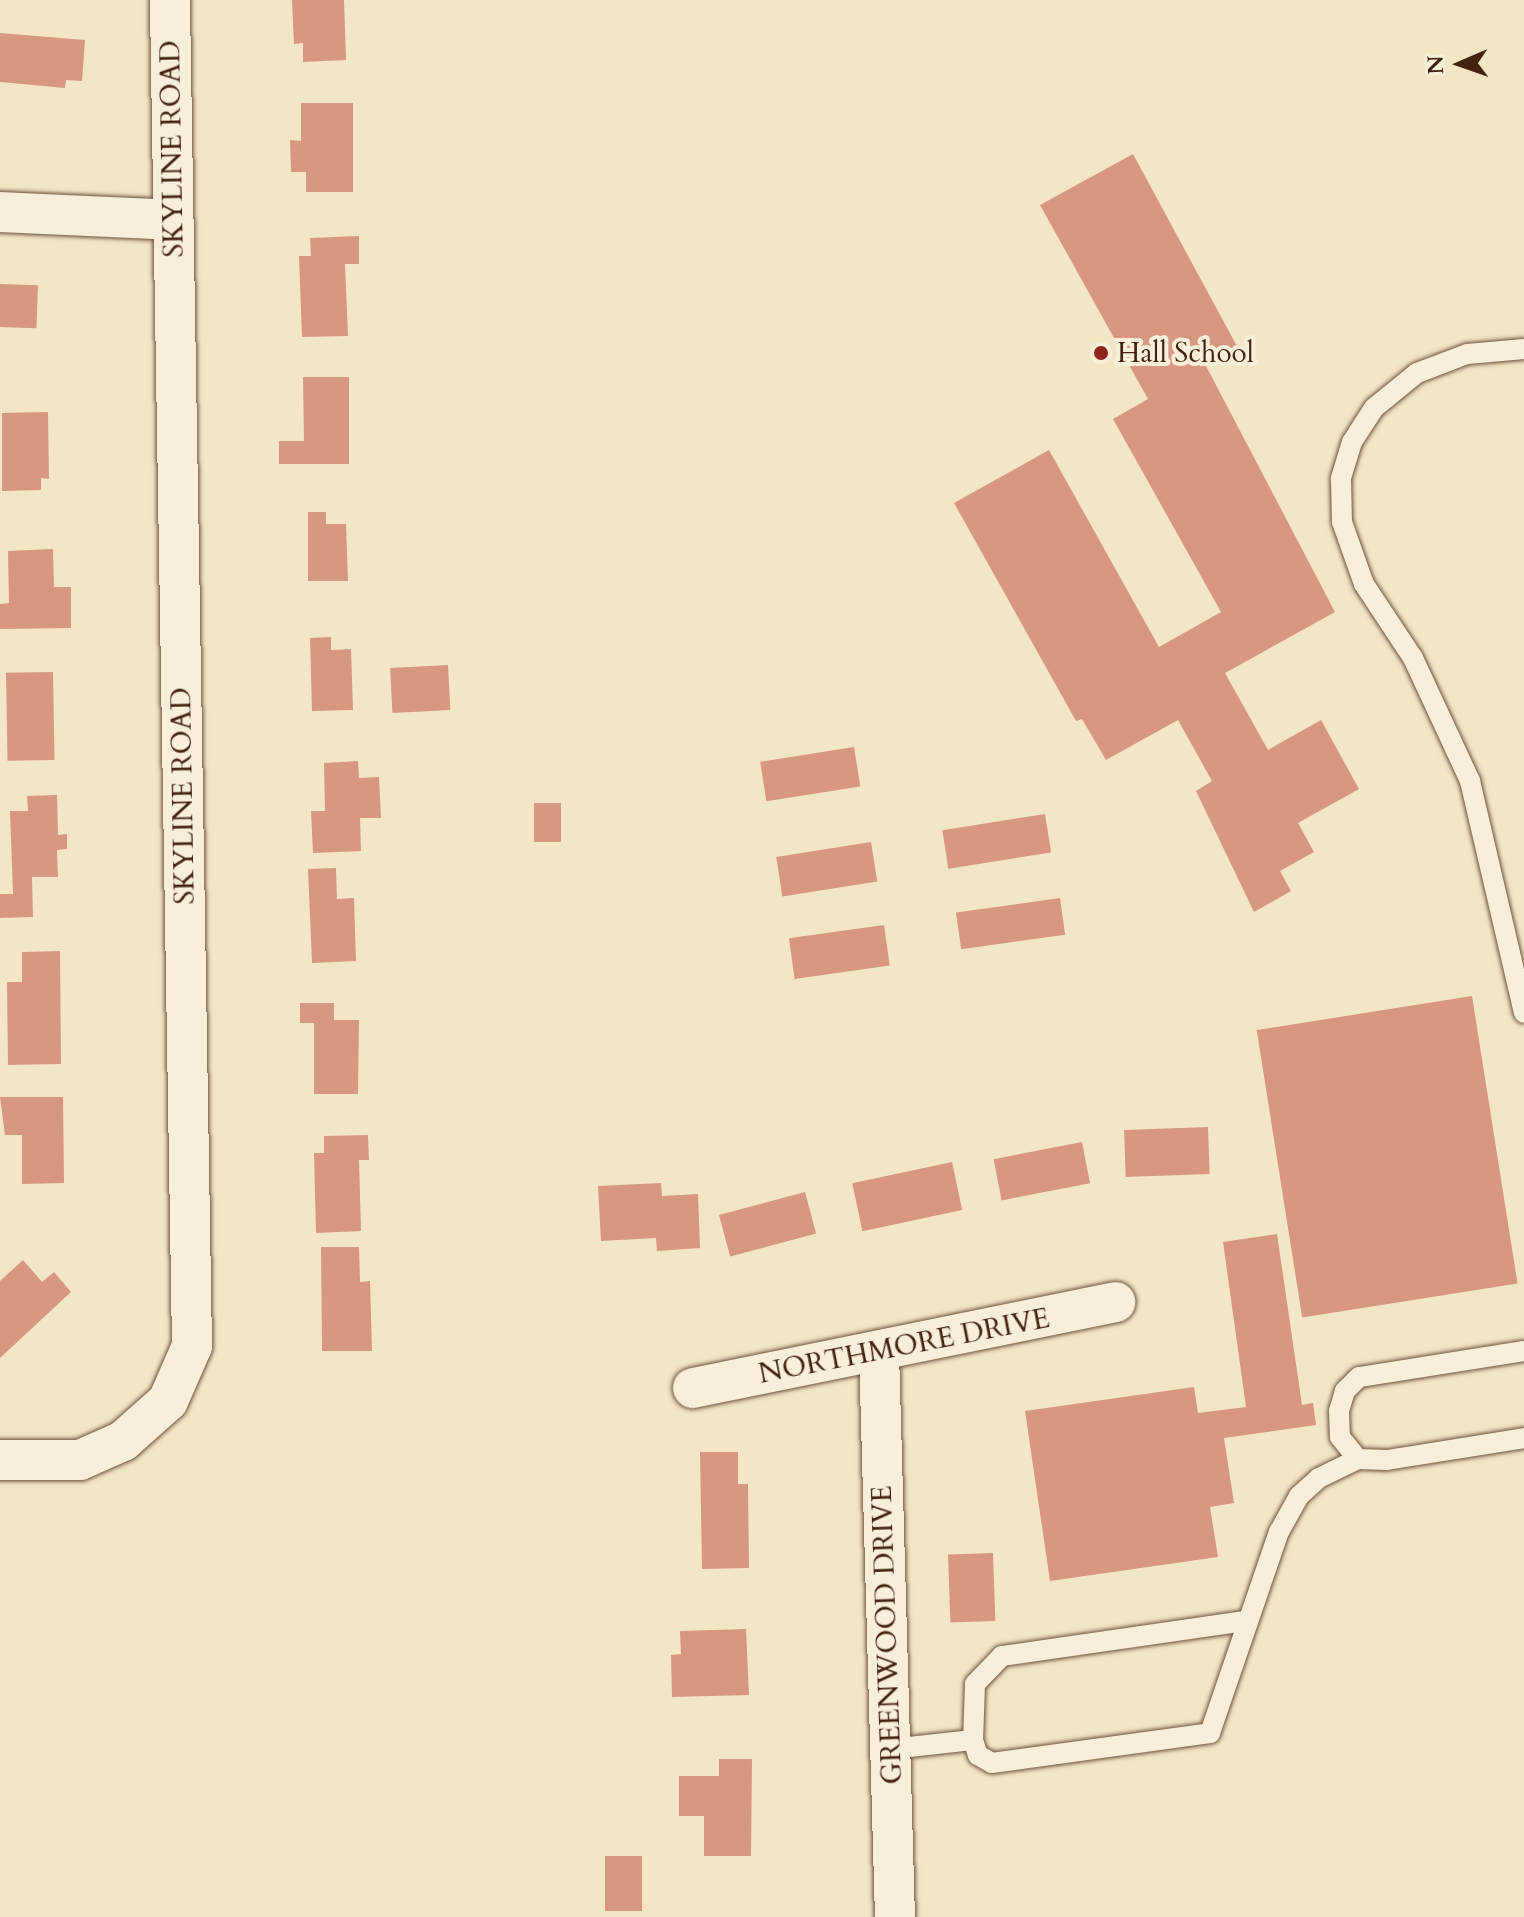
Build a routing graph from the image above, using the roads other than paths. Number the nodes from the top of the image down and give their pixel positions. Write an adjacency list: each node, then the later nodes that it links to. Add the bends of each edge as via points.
1 (170, 0): 3 (street, SKYLINE ROAD)
2 (0, 212): 3 (street)
3 (173, 220): 12 (street, SKYLINE ROAD, via 192,1346 168,1401 123,1441 80,1460)
4 (1524, 349): 5 (lane, via 1467,354 1417,373 1374,408 1352,442 1341,479 1342,522 1364,584 1413,658 1470,781)
5 (1524, 1013)
6 (1115, 1302): 8 (street, NORTHMORE DRIVE)
7 (1524, 1351): 11 (lane, via 1359,1377 1345,1391 1339,1411 1340,1437)
8 (879, 1352): 9 (street, NORTHMORE DRIVE); 15 (street, GREENWOOD DRIVE)
9 (693, 1388)
10 (1524, 1438): 11 (lane, via 1387,1460)
11 (1358, 1459): 13 (lane, via 1319,1478 1299,1496 1279,1532)
12 (0, 1460)
13 (1245, 1621): 14 (lane, via 1002,1656 975,1684); 14 (lane, via 1210,1733 992,1763 978,1755)
14 (973, 1740): 15 (lane)
15 (891, 1749): 16 (street, GREENWOOD DRIVE)
16 (895, 1917)

